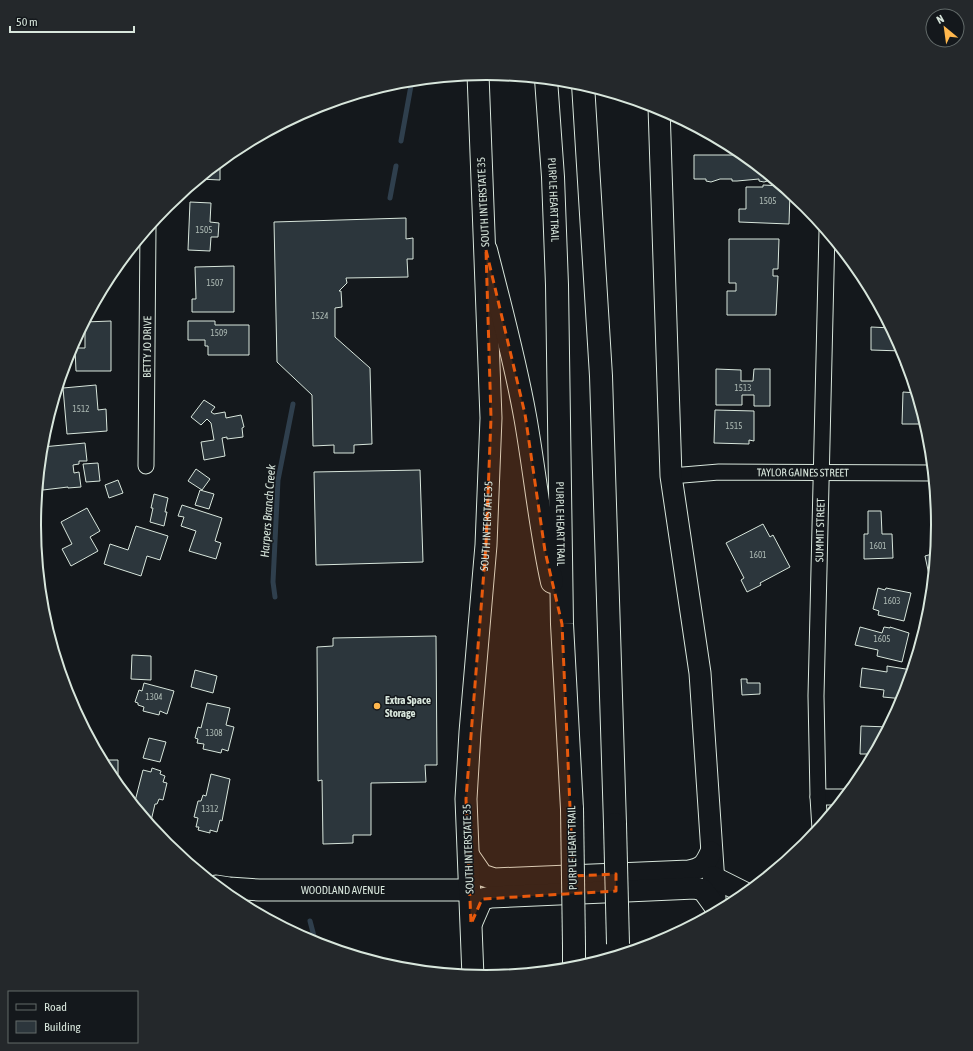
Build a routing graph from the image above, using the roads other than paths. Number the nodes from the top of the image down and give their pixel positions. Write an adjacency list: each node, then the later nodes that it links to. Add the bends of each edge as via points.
1 (478, 80): 7 (main road, SOUTH INTERSTATE 35)
2 (546, 84): 12 (highway, PURPLE HEART TRAIL, via 553,177 556,278)
3 (583, 91): 25 (highway, bridge, via 601,376)
4 (660, 115): 11 (main road)
5 (148, 237): 8 (street, BETTY JO DRIVE)
6 (827, 239): 9 (street, SUMMIT STREET)
7 (486, 250): 12 (highway, via 524,414 545,550); 17 (main road, SOUTH INTERSTATE 35, via 491,418 486,545 466,799)
8 (146, 466)
9 (822, 473): 10 (street, TAYLOR GAINES STREET); 11 (street, TAYLOR GAINES STREET, via 719,472); 13 (street, SUMMIT STREET, via 816,696)
10 (929, 473)
11 (671, 476): 16 (main road, via 700,673)
12 (562, 624): 26 (highway, PURPLE HEART TRAIL, bridge, via 572,809)
13 (818, 797): 14 (street); 15 (street, SUMMIT STREET)
14 (840, 797)
15 (819, 821)
16 (711, 852): 17 (main road, via 706,863 700,868 688,871 494,879 482,875); 18 (main road)
17 (469, 856): 20 (main road, SOUTH INTERSTATE 35)
18 (713, 877): 21 (main road); 22 (main road)
19 (227, 888): 20 (main road, WOODLAND AVENUE)
20 (469, 890): 24 (main road, SOUTH INTERSTATE 35)
21 (741, 891)
22 (716, 907)
23 (714, 908): 24 (main road, via 702,890 695,888 491,897 482,898)
24 (471, 924): 27 (main road, SOUTH INTERSTATE 35)
25 (618, 950)
26 (574, 962)
27 (473, 971)

